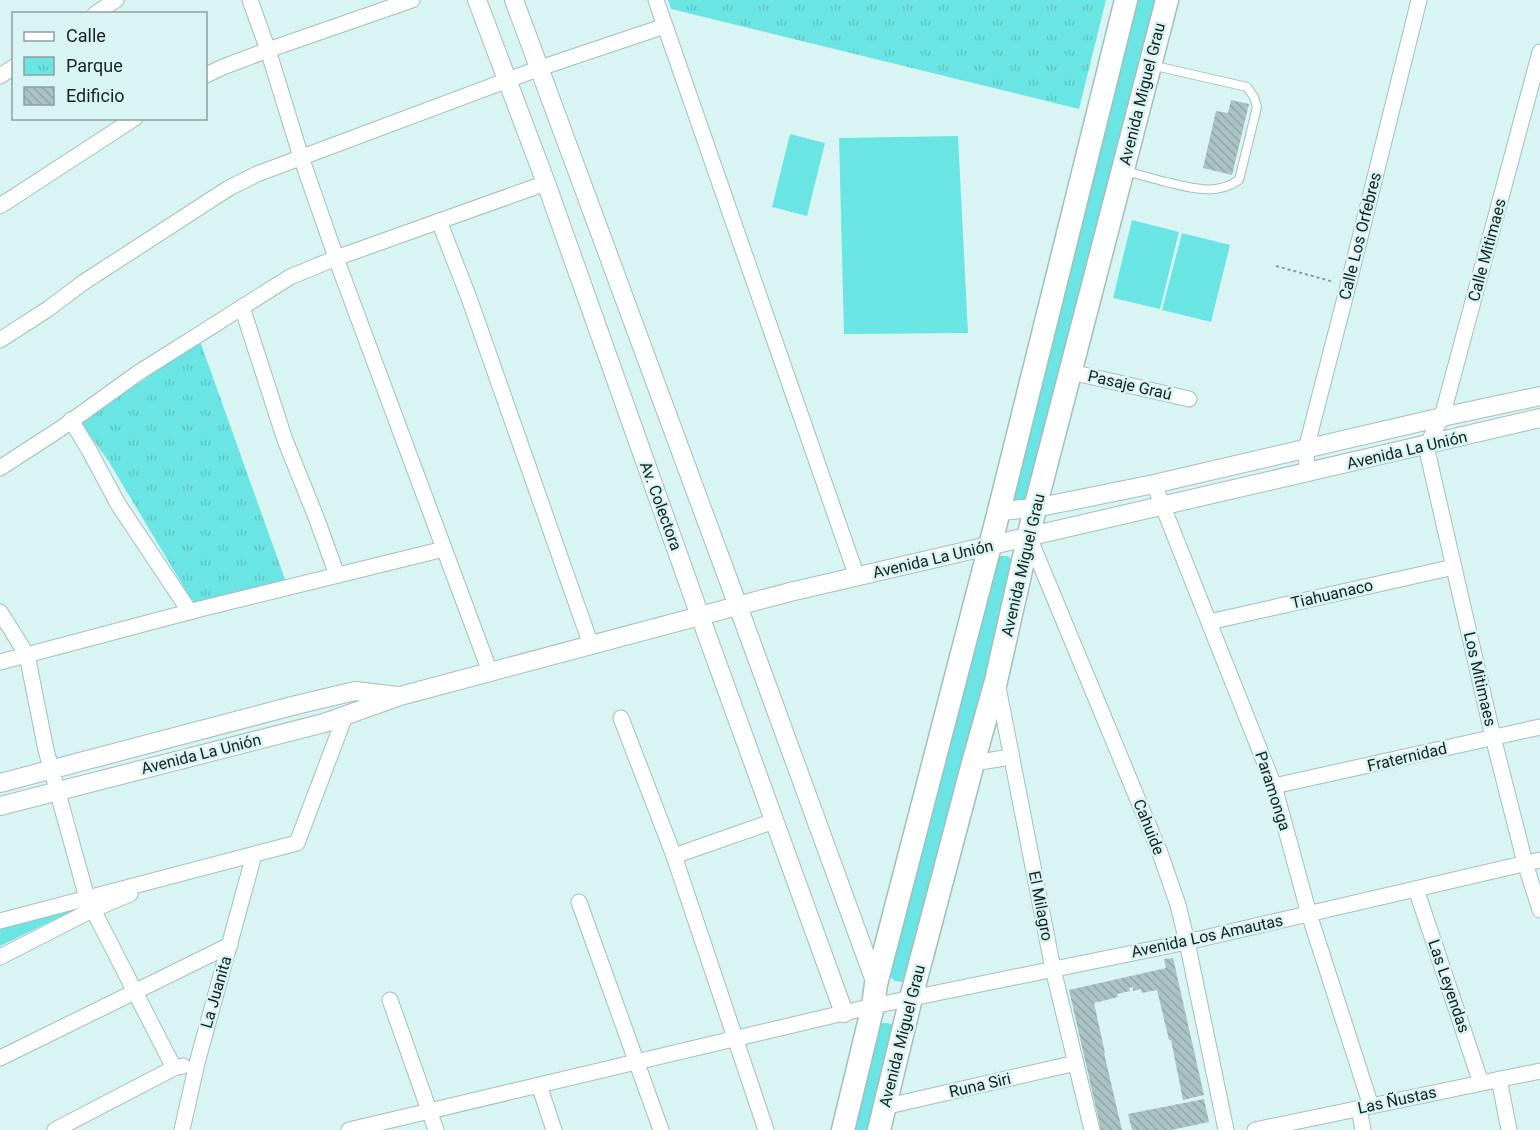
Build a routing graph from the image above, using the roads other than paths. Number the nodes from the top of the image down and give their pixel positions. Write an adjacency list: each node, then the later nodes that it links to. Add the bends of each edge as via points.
1 (250, 0): 12 (street)
2 (412, 0): 12 (street)
3 (477, 0): 17 (street, Av. Colectora)
4 (514, 0): 15 (street)
5 (656, 0): 11 (street)
6 (1126, 0): 41 (main road)
7 (1167, 0): 14 (main road, Avenida Miguel Grau)
8 (1419, 0): 35 (street, Calle Los Orfebres)
9 (112, 1): 10 (street)
10 (97, 12)
11 (666, 26): 15 (street); 47 (street)
12 (268, 50): 16 (street); 20 (street)
13 (1540, 52): 18 (street, Calle Mitimaes)
14 (1150, 65): 21 (main road, Avenida Miguel Grau); 21 (lane, via 1247,87 1257,107 1239,180 1230,187 1195,189)
15 (540, 68): 17 (street); 48 (street)
16 (207, 75)
17 (507, 81): 20 (street); 22 (street, Av. Colectora)
18 (1536, 82): 31 (street, Calle Mitimaes)
19 (132, 120): 23 (street)
20 (301, 157): 25 (street); 27 (street, via 229,188)
21 (1123, 171): 28 (main road, Avenida Miguel Grau)
22 (546, 183): 24 (street); 51 (street, Av. Colectora)
23 (0, 206)
24 (439, 221): 25 (street); 53 (street)
25 (336, 258): 26 (street, via 290,277); 44 (street)
26 (242, 307): 33 (street); 46 (street, via 285,440)
27 (0, 340)
28 (1071, 372): 30 (street, Pasaje Graú); 40 (main road, Avenida Miguel Grau)
29 (1540, 396): 31 (street, Avenida La Unión)
30 (1189, 399)
31 (1442, 417): 34 (street, Calle Mitimaes); 35 (street, Avenida La Unión)
32 (1540, 418): 34 (street, Avenida La Unión)
33 (72, 420): 36 (street); 50 (street, via 118,504)
34 (1426, 446): 37 (street, Avenida La Unión); 45 (street, Los Mitimaes)
35 (1306, 449): 37 (street, Calle Los Orfebres); 38 (street, Avenida La Unión)
36 (0, 468)
37 (1307, 472): 39 (street, Avenida La Unión)
38 (1154, 484): 39 (street, Paramonga); 40 (street, Avenida La Unión)
39 (1164, 505): 42 (street, Avenida La Unión); 52 (street, Paramonga)
40 (1035, 508): 41 (street, Avenida La Unión); 42 (main road, Avenida Miguel Grau)
41 (999, 511): 43 (main road)
42 (1029, 537): 43 (street, Avenida La Unión); 57 (main road, Avenida Miguel Grau); 80 (street, Cahuide, via 1160,853)
43 (990, 546): 47 (street, Avenida La Unión); 85 (main road)
44 (444, 549): 46 (street); 56 (street)
45 (1454, 567): 52 (street, Tiahuanaco); 62 (street, Los Mitimaes)
46 (337, 575): 50 (street)
47 (857, 577): 48 (street, Avenida La Unión)
48 (738, 606): 51 (street, Avenida La Unión); 85 (street)
49 (0, 612): 54 (street)
50 (189, 612): 54 (street)
51 (700, 616): 53 (street, Avenida La Unión); 70 (street, Av. Colectora)
52 (1209, 622): 67 (street, Paramonga)
53 (591, 645): 56 (street, Avenida La Unión)
54 (27, 655): 55 (street); 65 (street)
55 (0, 662)
56 (490, 672): 58 (street, Avenida La Unión)
57 (996, 681): 63 (street, El Milagro); 64 (main road, Avenida Miguel Grau)
58 (400, 696): 59 (street, Avenida La Unión); 65 (street, Avenida La Unión, via 355,691)
59 (345, 716): 68 (street, Avenida La Unión); 71 (street, via 297,843)
60 (621, 718): 72 (street)
61 (1540, 727): 62 (street, Fraternidad)
62 (1493, 737): 67 (street, Fraternidad); 73 (street, Los Mitimaes)
63 (1011, 757): 64 (street); 83 (street, El Milagro)
64 (973, 763): 86 (main road, Avenida Miguel Grau)
65 (51, 771): 66 (street, Avenida La Unión); 68 (street)
66 (0, 783)
67 (1274, 786): 78 (street, Paramonga)
68 (57, 791): 69 (street, Avenida La Unión); 76 (street)
69 (0, 806)
70 (774, 821): 72 (street); 88 (street, Av. Colectora)
71 (254, 855): 76 (street, via 176,875); 81 (street, La Juanita)
72 (674, 856): 89 (street)
73 (1532, 862): 74 (street, Avenida Los Amautas); 77 (street, Los Mitimaes)
74 (1416, 889): 78 (street, Avenida Los Amautas); 97 (street, Las Leyendas)
75 (579, 902): 91 (street)
76 (89, 904): 79 (street); 82 (street); 84 (street)
77 (1540, 910)
78 (1309, 914): 80 (street, Avenida Los Amautas); 100 (street, Paramonga)
79 (0, 921)
80 (1187, 942): 83 (street, Avenida Los Amautas); 112 (street, Cahuide)
81 (230, 945): 84 (street); 92 (street, La Juanita)
82 (0, 957)
83 (1053, 969): 86 (street, Avenida Los Amautas); 93 (street, El Milagro)
84 (135, 992): 90 (street); 94 (street)
85 (875, 995): 86 (street, Avenida Los Amautas); 88 (street, Avenida Los Amautas); 109 (main road)
86 (911, 998): 99 (main road, Avenida Miguel Grau)
87 (390, 1000): 101 (street)
88 (844, 1013): 89 (street, Avenida Los Amautas)
89 (736, 1039): 91 (street, Avenida Los Amautas); 108 (street)
90 (0, 1058)
91 (636, 1062): 98 (street, Avenida Los Amautas); 107 (street)
92 (197, 1063): 94 (street); 103 (street, La Juanita)
93 (1076, 1064): 99 (street, Runa Siri); 111 (street, El Milagro)
94 (174, 1068): 102 (street)
95 (1540, 1071): 96 (street, Las Ñustas)
96 (1499, 1079): 97 (street, Las Ñustas); 115 (street)
97 (1482, 1083): 100 (street, Las Ñustas)
98 (539, 1085): 101 (street, Avenida Los Amautas); 106 (street)
99 (885, 1107): 110 (main road, Avenida Miguel Grau)
100 (1365, 1107): 113 (street, Las Ñustas); 114 (street, Paramonga)
101 (430, 1111): 104 (street, Avenida Los Amautas); 105 (street)
102 (55, 1130)
103 (182, 1130)
104 (349, 1130)
105 (436, 1130)
106 (554, 1130)
107 (661, 1130)
108 (766, 1130)
109 (843, 1130)
110 (879, 1130)
111 (1092, 1130)
112 (1226, 1130)
113 (1255, 1130)
114 (1363, 1130)
115 (1509, 1130)

